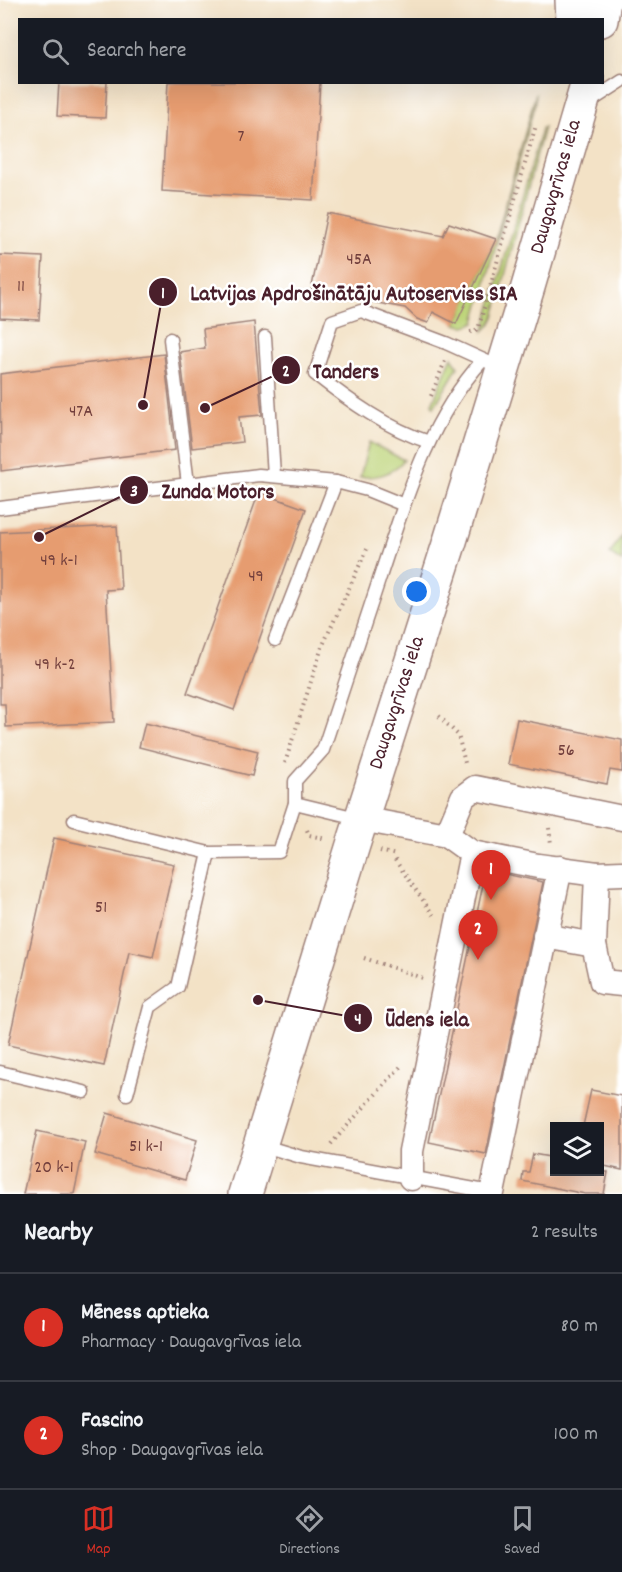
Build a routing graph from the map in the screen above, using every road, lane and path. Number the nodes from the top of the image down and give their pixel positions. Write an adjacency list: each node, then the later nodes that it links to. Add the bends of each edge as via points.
1 (572, 0): 3 (main road)
2 (604, 0): 4 (main road)
3 (573, 18)
4 (601, 18)
5 (622, 81): 6 (lane)
6 (581, 91): 9 (main road, Daugavgrīvas iela)
7 (265, 337): 11 (lane)
8 (170, 339): 13 (lane)
9 (493, 364): 10 (lane, via 468,376); 10 (lane, via 361,311 332,321 315,374 346,398); 22 (main road, Daugavgrīvas iela)
10 (429, 442): 14 (lane)
11 (274, 475): 12 (lane); 13 (lane)
12 (336, 482): 14 (lane); 16 (lane)
13 (188, 484): 15 (lane)
14 (404, 505): 19 (lane, via 323,750 295,782)
15 (0, 508)
16 (275, 640)
17 (439, 716): 18 (path, via 458,735 467,773)
18 (475, 788): 20 (street); 24 (street, via 463,797)
19 (295, 802): 22 (lane); 25 (lane, via 279,852)
20 (550, 802): 21 (street); 28 (path, via 549,838)
21 (622, 818)
22 (361, 819): 24 (street); 41 (main road, Daugavgrīvas iela)
23 (74, 820): 25 (lane)
24 (447, 835): 26 (street)
25 (209, 853): 40 (lane, via 178,987 150,1007)
26 (472, 853): 28 (street); 31 (street)
27 (395, 860): 31 (path, via 434,916)
28 (560, 868): 30 (street); 32 (street)
29 (622, 873): 30 (street)
30 (597, 874): 33 (street)
31 (455, 934): 36 (street)
32 (546, 936): 33 (street); 44 (street)
33 (594, 945): 35 (street, via 602,982)
34 (364, 958): 36 (path)
35 (622, 984)
36 (444, 985): 43 (street, via 411,1151)
37 (404, 1064): 42 (path)
38 (0, 1072): 39 (lane)
39 (84, 1092)
40 (127, 1094)
41 (260, 1145): 43 (lane); 45 (main road, Daugavgrīvas iela)
42 (326, 1148)
43 (411, 1186): 44 (lane)
44 (496, 1193)
45 (244, 1194)

